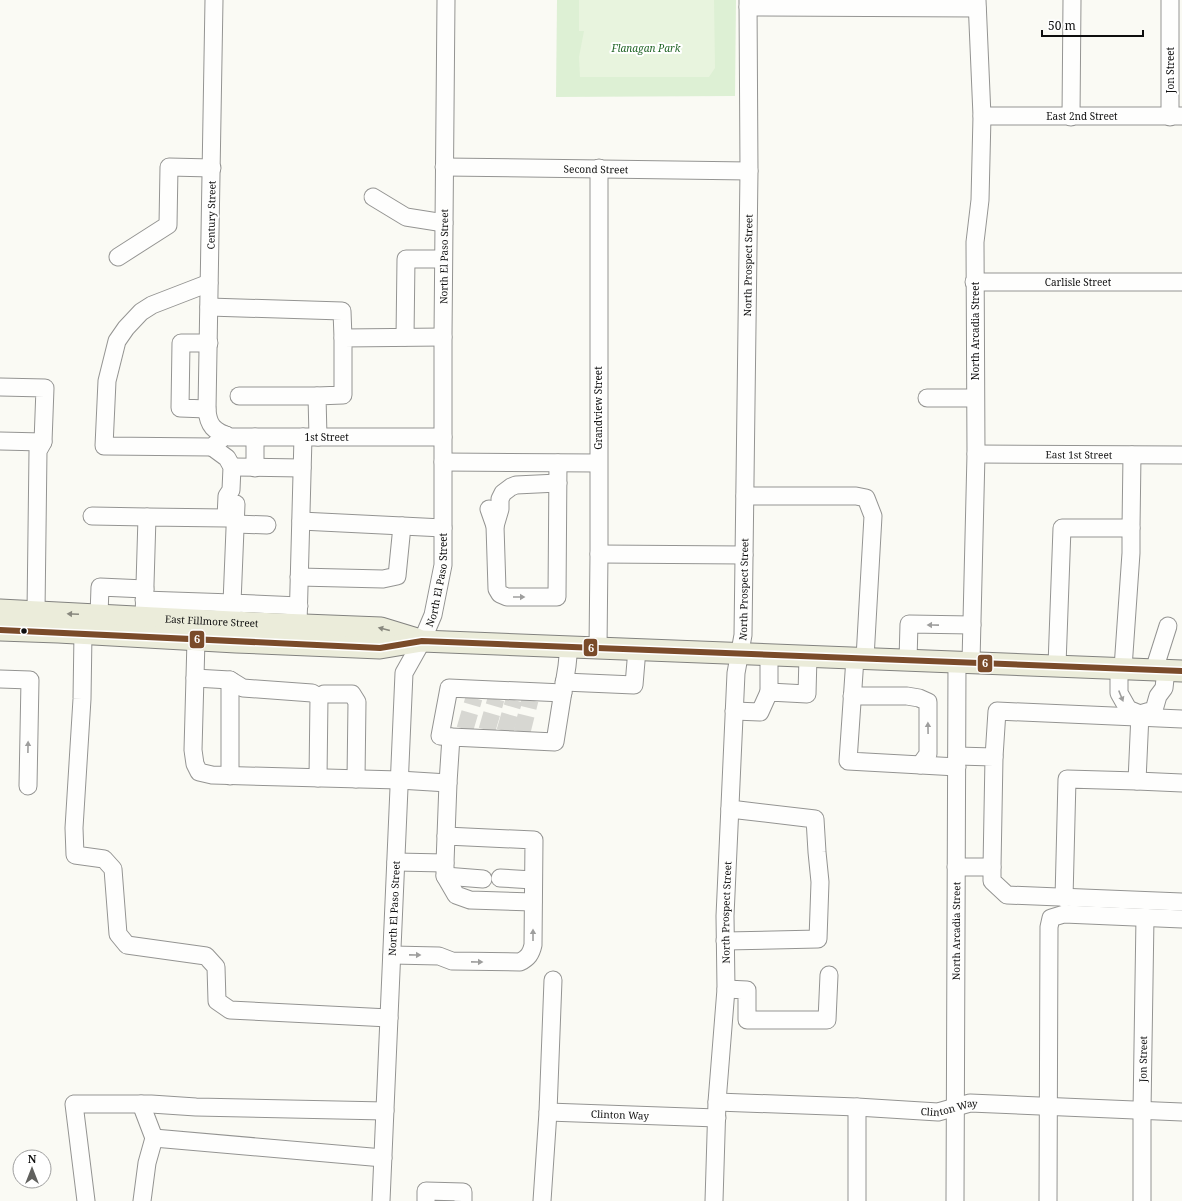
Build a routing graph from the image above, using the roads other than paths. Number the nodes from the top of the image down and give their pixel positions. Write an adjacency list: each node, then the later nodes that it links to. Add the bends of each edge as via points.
1 (214, 0): 11 (street, Century Street)
2 (446, 0): 10 (street, North El Paso Street)
3 (1072, 0): 9 (street)
4 (1170, 0): 8 (street, Jon Street)
5 (748, 4): 6 (street); 13 (street, North Prospect Street)
6 (977, 4): 7 (street, North Arcadia Street)
7 (982, 116): 9 (street, East 2nd Street); 18 (street, North Arcadia Street, via 980,200)
8 (1176, 116): 9 (street, East 2nd Street)
9 (1071, 117)
10 (444, 167): 12 (street, Second Street); 15 (street, North El Paso Street)
11 (212, 168): 16 (street, via 169,167 168,225); 20 (street, Century Street)
12 (598, 168): 13 (street, Second Street); 43 (street, Grandview Street)
13 (748, 171): 49 (street, North Prospect Street)
14 (373, 197): 15 (street, via 406,217)
15 (444, 223): 17 (street, North El Paso Street)
16 (118, 257)
17 (443, 259): 22 (street, via 406,259); 23 (street, North El Paso Street)
18 (974, 282): 19 (street, Carlisle Street); 30 (street, North Arcadia Street)
19 (1182, 282)
20 (209, 283): 21 (street, Century Street); 38 (street, via 152,305 141,312 117,341 107,381 104,446)
21 (209, 307): 24 (street, via 342,311); 25 (street, Century Street)
22 (405, 337): 23 (street); 24 (street)
23 (443, 337): 33 (street, North El Paso Street)
24 (343, 338): 28 (street, via 343,395)
25 (208, 343): 31 (street, Century Street); 31 (street, via 181,343 180,408)
26 (0, 387): 37 (street, via 45,388)
27 (239, 396): 28 (street)
28 (317, 396): 35 (street)
29 (927, 398): 30 (street)
30 (975, 398): 39 (street, North Arcadia Street)
31 (207, 409): 32 (street, Century Street, via 208,418)
32 (219, 432): 34 (street, 1st Street, via 230,437); 38 (street)
33 (443, 436): 35 (street, 1st Street); 42 (street, North El Paso Street)
34 (255, 437): 35 (street, 1st Street); 45 (street)
35 (311, 437): 46 (street)
36 (0, 440): 37 (street)
37 (43, 442): 64 (street, via 38,451)
38 (212, 447): 44 (street, via 227,458)
39 (976, 454): 40 (street, East 1st Street); 68 (street, North Arcadia Street)
40 (1132, 455): 41 (street, East 1st Street); 58 (street)
41 (1182, 455)
42 (443, 462): 47 (street); 57 (street, North El Paso Street)
43 (598, 463): 47 (street); 59 (street, Grandview Street)
44 (232, 467): 45 (street); 48 (street)
45 (255, 468): 46 (street)
46 (302, 468): 52 (street)
47 (558, 474): 56 (street, via 511,487 503,493); 56 (street, via 515,476 496,486 491,492 488,504); 56 (street, one-way to 47, via 497,589 500,594 508,597 557,597)
48 (231, 490): 51 (street, via 227,496 226,518); 53 (street, via 236,497)
49 (745, 496): 60 (street, North Prospect Street); 80 (street, via 866,498 873,516)
50 (92, 516): 51 (street)
51 (147, 517): 62 (street)
52 (301, 521): 55 (street); 61 (street)
53 (235, 524): 54 (street); 65 (street)
54 (267, 525)
55 (402, 526): 57 (street); 61 (street, via 397,576 383,579)
56 (495, 526)
57 (443, 528): 73 (street, North El Paso Street, via 443,565 433,615)
58 (1132, 528): 83 (street, via 1062,528); 84 (street)
59 (599, 554): 60 (street); 75 (street, Grandview Street)
60 (744, 555): 77 (street, North Prospect Street, via 743,635)
61 (299, 577): 67 (street)
62 (144, 602): 65 (main road, East Fillmore Street); 66 (main road, East Fillmore Street); 66 (street, via 100,587)
63 (0, 610): 64 (main road, East Fillmore Street)
64 (36, 612): 66 (main road, East Fillmore Street, one-way to 64)
65 (232, 613): 67 (main road, East Fillmore Street)
66 (99, 615)
67 (298, 616): 73 (main road, East Fillmore Street, one-way to 67, via 381,628)
68 (972, 625): 81 (street, one-way to 81, via 909,624); 82 (street, North Arcadia Street)
69 (1168, 626): 85 (street)
70 (0, 630): 71 (main road, East Fillmore Street)
71 (83, 633): 72 (main road, East Fillmore Street); 127 (street, via 75,855 104,859 113,869 118,934 127,945 206,956 216,967 218,1000 230,1010)
72 (196, 640): 73 (main road, East Fillmore Street, via 380,648); 86 (street)
73 (422, 641): 74 (main road, East Fillmore Street); 103 (street, North El Paso Street, via 404,673)
74 (568, 646): 75 (main road, East Fillmore Street); 89 (street)
75 (598, 648): 76 (main road, East Fillmore Street)
76 (637, 649): 77 (main road, East Fillmore Street); 89 (street, via 634,684)
77 (740, 653): 78 (main road, East Fillmore Street); 93 (street, North Prospect Street)
78 (769, 654): 79 (main road, East Fillmore Street); 90 (street)
79 (808, 656): 80 (main road, East Fillmore Street); 90 (street, via 808,694)
80 (860, 658): 81 (main road, East Fillmore Street); 91 (street)
81 (908, 660): 82 (main road, East Fillmore Street)
82 (964, 662): 83 (main road, East Fillmore Street); 98 (street, North Arcadia Street)
83 (1057, 665): 84 (main road, East Fillmore Street)
84 (1121, 668): 85 (main road, East Fillmore Street); 94 (street, one-way to 94, via 1118,693 1128,710)
85 (1167, 670): 94 (street, via 1164,688 1158,696 1154,710)
86 (195, 678): 88 (street); 100 (street, via 195,764 199,772)
87 (0, 679): 107 (street, one-way to 87, via 30,680)
88 (230, 680): 92 (street, via 243,688 312,693); 100 (street)
89 (563, 687): 96 (street, via 555,742 512,736); 96 (street, via 523,696 476,694 448,688 440,736)
90 (768, 692): 93 (street, via 760,712)
91 (852, 696): 99 (street, via 848,761); 99 (street, one-way to 91, via 928,754 928,702 907,696)
92 (319, 697): 101 (street); 102 (street, via 324,694 352,694 357,702)
93 (734, 711): 108 (street, North Prospect Street)
94 (1140, 716): 95 (street); 97 (street, via 997,711); 104 (street)
95 (1182, 719)
96 (460, 734): 105 (street)
97 (994, 757): 98 (street); 112 (street)
98 (957, 761): 99 (street); 111 (street, North Arcadia Street)
99 (920, 765)
100 (230, 776): 101 (street)
101 (318, 778): 102 (street)
102 (356, 779): 103 (street)
103 (399, 780): 105 (street); 110 (street, North El Paso Street)
104 (1137, 781): 106 (street); 117 (street, via 1067,779)
105 (448, 783): 109 (street)
106 (1182, 783)
107 (28, 786)
108 (730, 809): 122 (street, North Prospect Street); 122 (street, via 815,819 820,882 818,940)
109 (446, 836): 113 (street); 116 (street, via 534,840)
110 (396, 862): 113 (street); 123 (street, North El Paso Street)
111 (956, 867): 112 (street); 131 (street, North Arcadia Street)
112 (992, 867): 117 (street, via 992,881 1007,895)
113 (445, 870): 115 (street); 118 (street, via 456,895 470,900)
114 (500, 878): 116 (street)
115 (483, 879)
116 (533, 880): 118 (street)
117 (1064, 898): 119 (street)
118 (533, 902): 123 (street, one-way to 118, via 439,956 452,961 526,960 533,945)
119 (1182, 902)
120 (1145, 917): 121 (street); 129 (street, via 1064,914 1051,918 1048,927); 133 (street, Jon Street)
121 (1182, 919)
122 (725, 941): 126 (street, North Prospect Street)
123 (392, 955): 127 (street, North El Paso Street)
124 (829, 975): 126 (street, via 827,1020 747,1020 748,990)
125 (553, 980): 135 (street)
126 (726, 989): 132 (street, North Prospect Street)
127 (389, 1018): 134 (street, North El Paso Street)
128 (141, 1104): 134 (street); 137 (street); 139 (street, via 74,1104)
129 (1048, 1106): 131 (street, Clinton Way, via 970,1103); 133 (street, Clinton Way); 148 (street)
130 (858, 1107): 131 (street, Clinton Way, via 938,1112); 132 (street, Clinton Way); 146 (street)
131 (956, 1108): 147 (street, North Arcadia Street)
132 (717, 1110): 135 (street, Clinton Way); 145 (street, North Prospect Street)
133 (1142, 1110): 136 (street, Clinton Way); 149 (street, Jon Street)
134 (385, 1111): 138 (street, North El Paso Street)
135 (548, 1112): 144 (street)
136 (1182, 1112)
137 (154, 1138): 138 (street); 140 (street)
138 (383, 1158): 141 (street, North El Paso Street)
139 (86, 1201)
140 (142, 1201)
141 (381, 1201)
142 (426, 1201): 143 (street, via 426,1191 463,1192)
143 (463, 1201)
144 (542, 1201)
145 (714, 1201)
146 (857, 1201)
147 (955, 1201)
148 (1048, 1201)
149 (1142, 1201)

